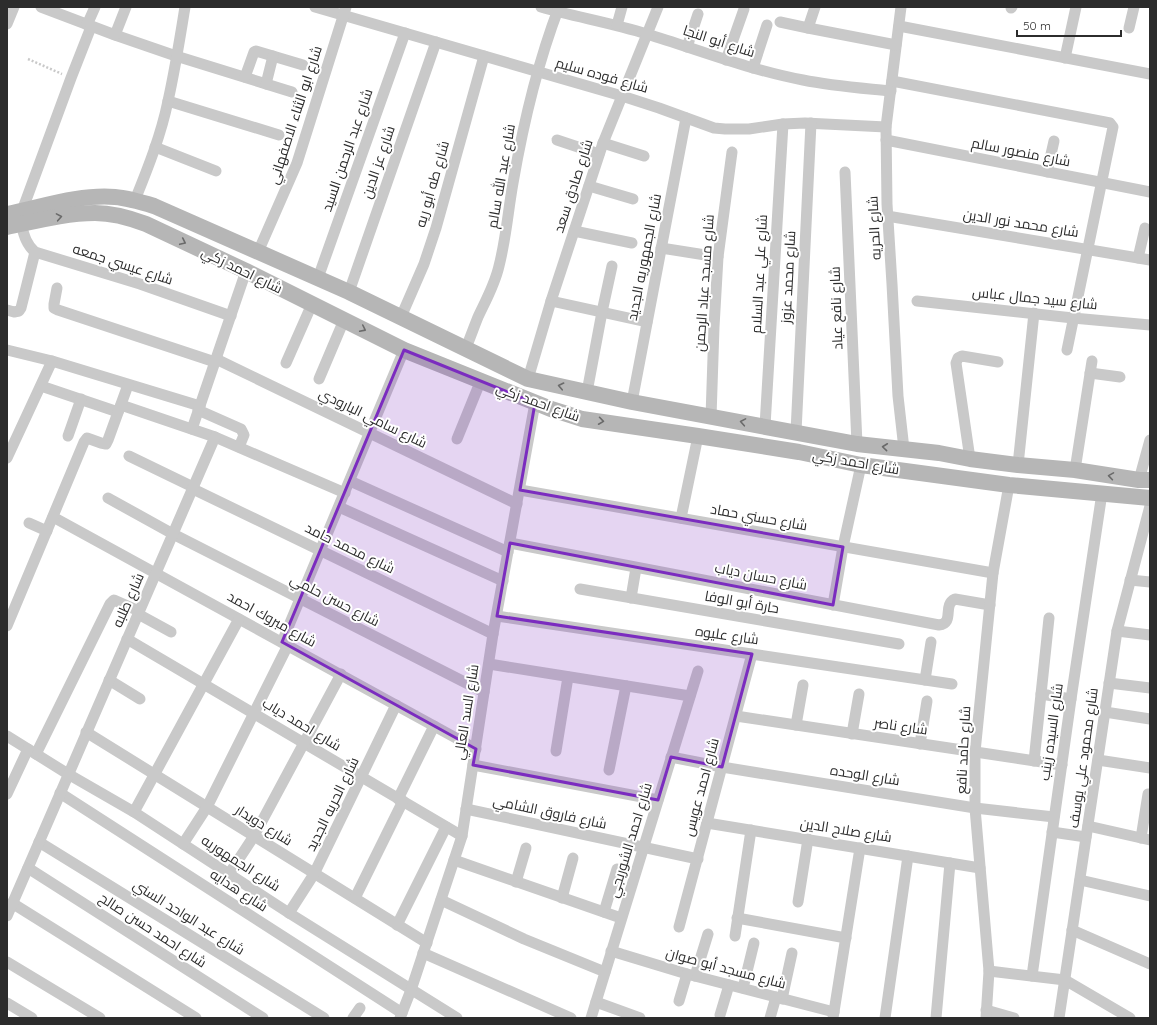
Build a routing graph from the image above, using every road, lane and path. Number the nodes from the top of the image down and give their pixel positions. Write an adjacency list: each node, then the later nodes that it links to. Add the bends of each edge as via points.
1 (14, 7): 19 (street)
2 (41, 7): 22 (street)
3 (95, 7): 22 (street)
4 (126, 7): 28 (street)
5 (185, 7): 32 (street)
6 (315, 7): 16 (street, شارع فوده سليم)
7 (541, 7): 14 (street, شارع أبو النجا)
8 (622, 7): 20 (street)
9 (658, 7): 27 (street, شارع صادق سعد)
10 (815, 7): 24 (street)
11 (901, 7): 23 (street, شارع الحريه)
12 (1076, 7): 35 (street)
13 (1134, 7): 25 (street)
14 (558, 9): 20 (street, شارع أبو النجا); 40 (street, شارع عبد الله سالم)
15 (744, 9): 37 (street)
16 (344, 11): 26 (street, شارع فوده سليم); 78 (street, شارع ابو الثناء الاصفهاني, via 297,163)
17 (698, 14): 31 (street)
18 (780, 22): 24 (street)
19 (7, 24)
20 (617, 25): 27 (street, شارع أبو النجا)
21 (767, 25): 39 (street)
22 (89, 26): 28 (street); 43 (street)
23 (899, 26): 30 (street, شارع الحريه); 35 (street)
24 (808, 28): 30 (street)
25 (1129, 28)
26 (405, 33): 29 (street, شارع فوده سليم); 84 (street, شارع عبد الرحمن السيد)
27 (647, 34): 31 (street, شارع أبو النجا); 47 (street, شارع صادق سعد)
28 (115, 35): 32 (street)
29 (436, 42): 34 (street, شارع فوده سليم); 86 (street, شارع عز الدين)
30 (896, 45): 45 (street, شارع الحريه)
31 (687, 48): 37 (street, شارع أبو النجا)
32 (176, 56): 42 (street); 48 (street)
33 (273, 56): 38 (street); 42 (street, via 254,52); 44 (street)
34 (484, 56): 40 (street, شارع فوده سليم); 94 (street, شارع طه أبو ريه, via 436,228 424,264)
35 (1065, 58): 41 (street)
36 (28, 59): 43 (path)
37 (726, 60): 39 (street, شارع أبو النجا)
38 (303, 65)
39 (753, 68): 45 (street, شارع أبو النجا, via 848,87)
40 (538, 72): 47 (street, شارع فوده سليم); 99 (street, شارع عبد الله سالم, via 512,183 499,268)
41 (1150, 74)
42 (245, 77): 44 (street)
43 (71, 78): 71 (street)
44 (266, 84): 46 (street)
45 (891, 86): 52 (street, شارع الحريه); 65 (street, شارع أبو النجا, via 1110,123 1113,127)
46 (292, 92)
47 (622, 96): 49 (street, شارع فوده سليم); 57 (street, شارع صادق سعد)
48 (168, 101): 53 (street); 58 (street)
49 (686, 118): 50 (street, شارع فوده سليم, via 714,128 725,129 749,129); 75 (street, شارع الجمهوريه الجديد)
50 (783, 124): 51 (street, شارع فوده سليم); 122 (street, شارع علي عبد السلام)
51 (811, 124): 52 (street, شارع فوده سليم); 124 (street, شارع محمد عزوز)
52 (886, 127): 55 (street, شارع الحريه)
53 (279, 135)
54 (556, 140): 60 (street)
55 (886, 140): 64 (street, شارع منصور سالم); 70 (street, شارع الحريه)
56 (1054, 140): 64 (street)
57 (603, 143): 60 (street, شارع صادق سعد); 61 (street)
58 (155, 147): 62 (street); 69 (street)
59 (732, 152): 79 (street, شارع مسجد عباد الرحمن)
60 (600, 154): 66 (street, شارع صادق سعد)
61 (644, 156)
62 (216, 171)
63 (845, 172): 131 (street, شارع نافع عياد)
64 (1048, 172): 65 (street, شارع منصور سالم)
65 (1101, 183): 67 (street, شارع منصور سالم); 76 (street)
66 (589, 186): 68 (street); 73 (street, شارع صادق سعد)
67 (1150, 192)
68 (633, 199)
69 (135, 200): 71 (street, شارع احمد زكي, via 115,197 70,200); 78 (street, شارع احمد زكي)
70 (887, 216): 76 (street, شارع محمد نور الدين); 133 (street, شارع الحريه, via 898,396)
71 (22, 218): 77 (street, via 26,240); 83 (street, شارع احمد زكي, one-way to 83, via 96,213 130,218)
72 (1145, 228): 80 (street)
73 (574, 231): 74 (street); 87 (street, شارع صادق سعد)
74 (632, 243)
75 (661, 248): 79 (street); 97 (street, شارع الجمهوريه الجديد)
76 (1088, 249): 80 (street, شارع محمد نور الدين); 95 (street)
77 (35, 252): 90 (street, via 21,308 14,312); 93 (street, شارع عيسي جمعه, via 140,284)
78 (258, 252): 84 (street, شارع احمد زكي)
79 (718, 258): 121 (street, شارع مسجد عباد الرحمن)
80 (1138, 258): 81 (street, شارع محمد نور الدين)
81 (1150, 260)
82 (612, 266): 91 (street)
83 (246, 272): 89 (street, شارع احمد زكي); 93 (street)
84 (318, 278): 86 (street, شارع احمد زكي)
85 (58, 288): 104 (street, شارع سامي البارودي, via 54,308 58,310)
86 (349, 292): 94 (street, شارع احمد زكي)
87 (551, 301): 91 (street); 111 (street, شارع صادق سعد)
88 (918, 301): 92 (street, شارع سيد جمال عباس)
89 (312, 304): 96 (street, شارع احمد زكي); 107 (street)
90 (7, 310)
91 (602, 312): 97 (street); 115 (street)
92 (1034, 313): 95 (street, شارع سيد جمال عباس); 139 (street)
93 (231, 316): 104 (street)
94 (401, 317): 99 (street, شارع احمد زكي)
95 (1073, 318): 98 (street, شارع سيد جمال عباس); 101 (street)
96 (344, 320): 100 (street, شارع احمد زكي, one-way to 100); 110 (street)
97 (647, 322): 117 (street, شارع الجمهوريه الجديد)
98 (1150, 325)
99 (466, 348): 111 (street, شارع احمد زكي)
100 (404, 350): 112 (street, شارع احمد زكي); 125 (street)
101 (1067, 350)
102 (9, 354): 103 (street)
103 (52, 361): 113 (street); 114 (street)
104 (215, 361): 120 (street); 125 (street, شارع سامي البارودي)
105 (1092, 361): 108 (street)
106 (998, 362): 137 (street, via 962,356 956,363)
107 (286, 363)
108 (1090, 374): 109 (street); 140 (street)
109 (1120, 377)
110 (319, 379)
111 (528, 379): 115 (street, شارع احمد زكي, one-way to 111)
112 (480, 380): 118 (street, شارع احمد زكي); 129 (street)
113 (128, 384): 119 (street); 120 (street)
114 (40, 386): 116 (street); 136 (street)
115 (587, 392): 117 (street, شارع احمد زكي)
116 (81, 399): 119 (street); 126 (street)
117 (632, 402): 121 (street, شارع احمد زكي)
118 (536, 403): 127 (street, شارع احمد زكي, one-way to 127, via 582,419); 146 (street, شارع السد العالي)
119 (119, 408): 123 (street); 154 (street, via 106,444 87,438 84,442)
120 (199, 408): 123 (street); 132 (street, via 241,429 244,435)
121 (711, 417): 122 (street, شارع احمد زكي, one-way to 121)
122 (765, 426): 124 (street, شارع احمد زكي)
123 (192, 429): 128 (street)
124 (796, 432): 131 (street, شارع احمد زكي)
125 (370, 433): 143 (street); 151 (street, شارع سامي البارودي)
126 (68, 436)
127 (698, 436): 138 (street, شارع احمد زكي); 155 (street)
128 (215, 437): 132 (street); 145 (street, شارع طلبه)
129 (457, 439)
130 (1150, 440): 142 (street)
131 (857, 444): 133 (street, شارع احمد زكي, one-way to 131)
132 (239, 447): 147 (street)
133 (904, 449): 134 (street, شارع احمد زكي)
134 (939, 453): 137 (street, شارع احمد زكي); 141 (street)
135 (129, 456): 145 (street, شارع محمد حامد)
136 (7, 458)
137 (970, 459): 139 (street, شارع احمد زكي)
138 (861, 465): 141 (street, شارع احمد زكي); 159 (street)
139 (1018, 465): 140 (street, شارع احمد زكي)
140 (1075, 470): 142 (street, شارع احمد زكي, one-way to 140)
141 (937, 475): 144 (street, شارع احمد زكي)
142 (1145, 480)
143 (350, 481): 147 (street); 160 (street, شارع حسان دياب)
144 (1009, 485): 148 (street, شارع احمد زكي); 164 (street, شارع حامد نافع)
145 (193, 488): 158 (street, شارع طلبه); 161 (street, شارع محمد حامد)
146 (520, 490): 151 (street, شارع السد العالي); 155 (street, شارع حسني حماد)
147 (345, 493): 152 (street)
148 (1102, 493): 150 (street, شارع احمد زكي); 204 (street, شارع السيده زينب)
149 (108, 498): 158 (street, شارع حسن حلمي)
150 (1150, 498)
151 (517, 504): 160 (street, شارع السد العالي)
152 (339, 506): 161 (street); 166 (street)
153 (1150, 506): 165 (street, شارع محمود علي يوسف)
154 (53, 517): 157 (street); 163 (street, شارع مبروك احمد)
155 (681, 518): 159 (street, شارع حسني حماد)
156 (29, 522): 157 (street)
157 (47, 531): 177 (street)
158 (173, 534): 163 (street, شارع طلبه); 170 (street, شارع حسن حلمي)
159 (843, 547): 164 (street, شارع حسني حماد); 171 (street)
160 (509, 548): 162 (street, شارع حسان دياب); 166 (street, شارع السد العالي)
161 (321, 551): 170 (street); 180 (street, شارع محمد حامد)
162 (636, 568): 169 (street); 171 (street, شارع حسان دياب)
163 (156, 573): 173 (street, شارع طلبه); 175 (street, شارع مبروك احمد)
164 (993, 573): 172 (street, شارع حامد نافع)
165 (1130, 580): 167 (street); 178 (street, شارع محمود علي يوسف)
166 (503, 582): 174 (street, شارع السد العالي)
167 (1150, 582)
168 (580, 589): 169 (street, حارة أبو الوفا)
169 (631, 598): 185 (street, حارة أبو الوفا)
170 (301, 599): 184 (street); 199 (street, شارع حسن حلمي)
171 (832, 605): 172 (street, شارع حسان دياب, via 942,625 947,620 952,601)
172 (990, 605): 221 (street, شارع حامد نافع)
173 (138, 613): 179 (street); 182 (street, شارع طلبه); 220 (street, via 114,600 110,604)
174 (497, 616): 180 (street, شارع السد العالي); 186 (street, شارع عليوه)
175 (239, 618): 184 (street, شارع مبروك احمد); 194 (street)
176 (1049, 618): 201 (street)
177 (7, 626)
178 (1117, 631): 181 (street); 193 (street, شارع محمود علي يوسف)
179 (171, 632)
180 (493, 634): 187 (street, شارع السد العالي)
181 (1150, 635)
182 (127, 639): 191 (street, شارع طلبه); 194 (street, شارع احمد دياب)
183 (931, 642): 192 (street)
184 (285, 644): 189 (street, شارع مبروك احمد); 208 (street)
185 (899, 644)
186 (752, 654): 192 (street, شارع عليوه); 209 (street, شارع احمد عويس)
187 (489, 664): 190 (street); 199 (street, شارع السد العالي)
188 (698, 671): 202 (street, شارع احمد الشوربجي)
189 (341, 674): 206 (street, شارع مبروك احمد); 216 (street)
190 (568, 677): 197 (street); 219 (street)
191 (109, 680): 203 (street); 213 (street, شارع طلبه)
192 (925, 680): 195 (street, شارع عليوه)
193 (1109, 683): 198 (street); 207 (street, شارع محمود علي يوسف)
194 (204, 684): 208 (street, شارع احمد دياب); 231 (street)
195 (952, 684)
196 (803, 685): 211 (street)
197 (626, 686): 202 (street); 229 (street)
198 (1150, 688)
199 (484, 692): 218 (street, شارع السد العالي)
200 (859, 694): 214 (street)
201 (1041, 694): 204 (street); 224 (street)
202 (690, 696): 222 (street, شارع احمد الشوربجي)
203 (140, 699)
204 (1071, 699): 226 (street, شارع السيده زينب)
205 (927, 701): 217 (street)
206 (396, 705): 212 (street, شارع مبروك احمد); 232 (street, شارع الحريه الجديد)
207 (1105, 712): 210 (street); 223 (street, شارع محمود علي يوسف)
208 (254, 713): 216 (street, شارع احمد دياب); 238 (street)
209 (736, 716): 211 (street, شارع ناصر); 227 (street, شارع احمد عويس)
210 (1150, 719)
211 (796, 725): 214 (street, شارع ناصر)
212 (434, 726): 218 (street, شارع مبروك احمد); 236 (street)
213 (86, 732): 230 (street, شارع طلبه); 231 (street, شارع دويدار)
214 (852, 734): 217 (street, شارع ناصر)
215 (7, 736): 220 (street, شارع الجمهوريه)
216 (304, 743): 232 (street, شارع احمد دياب); 248 (street)
217 (920, 744): 221 (street, شارع ناصر)
218 (476, 749): 225 (street, شارع السد العالي)
219 (556, 751)
220 (32, 752): 230 (street, شارع الجمهوريه); 234 (street)
221 (975, 752): 224 (street, شارع ناصر); 239 (street, شارع حامد نافع)
222 (671, 757): 227 (street, شارع الوحده); 237 (street, شارع احمد الشوربجي)
223 (1098, 760): 228 (street); 247 (street, شارع محمود علي يوسف)
224 (1034, 761): 226 (street, شارع ناصر)
225 (473, 765): 237 (street); 240 (street, شارع السد العالي)
226 (1062, 765): 242 (street, شارع السيده زينب)
227 (722, 767): 239 (street, شارع الوحده); 243 (street, شارع احمد عويس)
228 (1150, 768)
229 (609, 770)
230 (68, 774): 233 (street, شارع طلبه); 241 (street, شارع الجمهوريه)
231 (155, 775): 238 (street, شارع دويدار); 241 (street)
232 (361, 777): 236 (street, شارع احمد دياب); 266 (street, شارع الحريه الجديد)
233 (60, 793): 252 (street, شارع طلبه); 307 (street, شارع هدايه)
234 (7, 794)
235 (1148, 794): 251 (street)
236 (401, 800): 244 (street, شارع احمد دياب); 270 (street)
237 (658, 800): 254 (street, شارع احمد الشوربجي)
238 (207, 807): 248 (street, شارع دويدار); 253 (street)
239 (975, 808): 242 (street, شارع الوحده); 263 (street, شارع حامد نافع)
240 (466, 809): 249 (street, شارع السد العالي); 254 (street, شارع فاروق الشامي)
241 (134, 812): 253 (street, شارع الجمهوريه)
242 (1054, 817): 246 (street, شارع السيده زينب)
243 (707, 823): 245 (street, شارع صلاح الدين); 259 (street, شارع احمد عويس)
244 (446, 827): 249 (street, شارع احمد دياب); 280 (street)
245 (751, 830): 250 (street, شارع صلاح الدين); 279 (street)
246 (1052, 832): 247 (street); 295 (street, شارع السيده زينب)
247 (1087, 832): 251 (street); 267 (street, شارع محمود علي يوسف)
248 (254, 836): 265 (street); 266 (street, شارع دويدار)
249 (462, 836): 260 (street, شارع السد العالي)
250 (808, 839): 256 (street, شارع صلاح الدين); 273 (street)
251 (1145, 839)
252 (39, 842): 262 (street, شارع طلبه); 314 (street, شارع عبد الواحد السني)
253 (183, 844): 265 (street, شارع الجمهوريه)
254 (643, 847): 259 (street, شارع فاروق الشامي); 278 (street, شارع احمد الشوربجي)
255 (526, 848): 268 (street)
256 (860, 848): 257 (street, شارع صلاح الدين); 285 (street)
257 (908, 856): 261 (street, شارع صلاح الدين); 321 (street)
258 (573, 858): 271 (street)
259 (698, 859): 281 (street, شارع احمد عويس)
260 (454, 860): 268 (street); 272 (street, شارع السد العالي)
261 (950, 863): 263 (street, شارع صلاح الدين); 322 (street)
262 (28, 868): 274 (street, شارع طلبه); 313 (street, شارع احمد حسن صالح)
263 (980, 868): 292 (street, شارع حامد نافع)
264 (617, 869): 275 (street)
265 (229, 874): 276 (street, شارع الجمهوريه)
266 (314, 874): 270 (street, شارع دويدار); 276 (street, شارع الحريه الجديد)
267 (1080, 880): 269 (street); 282 (street, شارع محمود علي يوسف)
268 (516, 882): 271 (street)
269 (1150, 896)
270 (355, 898): 280 (street, شارع دويدار)
271 (562, 898): 275 (street)
272 (441, 900): 287 (street, شارع السد العالي); 293 (street, via 524,939)
273 (798, 902)
274 (12, 903): 277 (street, شارع طلبه); 312 (street)
275 (604, 912): 278 (street)
276 (289, 913): 299 (street, شارع الجمهوريه)
277 (7, 916)
278 (622, 918): 288 (street, شارع احمد الشوربجي)
279 (737, 918): 284 (street); 285 (street)
280 (397, 925): 287 (street, شارع دويدار)
281 (679, 928)
282 (1072, 930): 291 (street); 296 (street, شارع محمود علي يوسف)
283 (708, 934): 294 (street)
284 (735, 936)
285 (846, 938): 309 (street)
286 (754, 943): 298 (street)
287 (425, 948): 299 (street, شارع السد العالي); 317 (street, شارع دويدار)
288 (611, 951): 293 (street, شارع احمد الشوربجي); 294 (street, شارع مسجد أبو صوان)
289 (792, 953): 300 (street)
290 (7, 962): 311 (street)
291 (1150, 964)
292 (989, 971): 295 (street); 306 (street, شارع حامد نافع)
293 (605, 972): 302 (street, شارع احمد الشوربجي)
294 (691, 975): 297 (street, شارع مسجد أبو صوان); 301 (street)
295 (1032, 976): 296 (street)
296 (1065, 980): 324 (street, شارع محمود علي يوسف); 325 (street)
297 (729, 985): 298 (street, شارع مسجد أبو صوان); 308 (street)
298 (743, 988): 300 (street, شارع مسجد أبو صوان)
299 (411, 990): 307 (street, شارع السد العالي); 316 (street, شارع الجمهوريه)
300 (779, 998): 305 (street, شارع مسجد أبو صوان); 320 (street)
301 (679, 1001)
302 (596, 1002): 318 (street, شارع احمد الشوربجي); 319 (street)
303 (7, 1003): 310 (street)
304 (360, 1008): 315 (street)
305 (815, 1013): 309 (street, شارع مسجد أبو صوان)
306 (986, 1014): 323 (street)
307 (401, 1015)
308 (720, 1015)
309 (833, 1015)
310 (32, 1018)
311 (100, 1018)
312 (196, 1018)
313 (263, 1018)
314 (324, 1018)
315 (353, 1018)
316 (457, 1018)
317 (571, 1018)
318 (591, 1018)
319 (640, 1018)
320 (770, 1018)
321 (885, 1018)
322 (936, 1018)
323 (1014, 1018)
324 (1059, 1018)
325 (1130, 1018)

